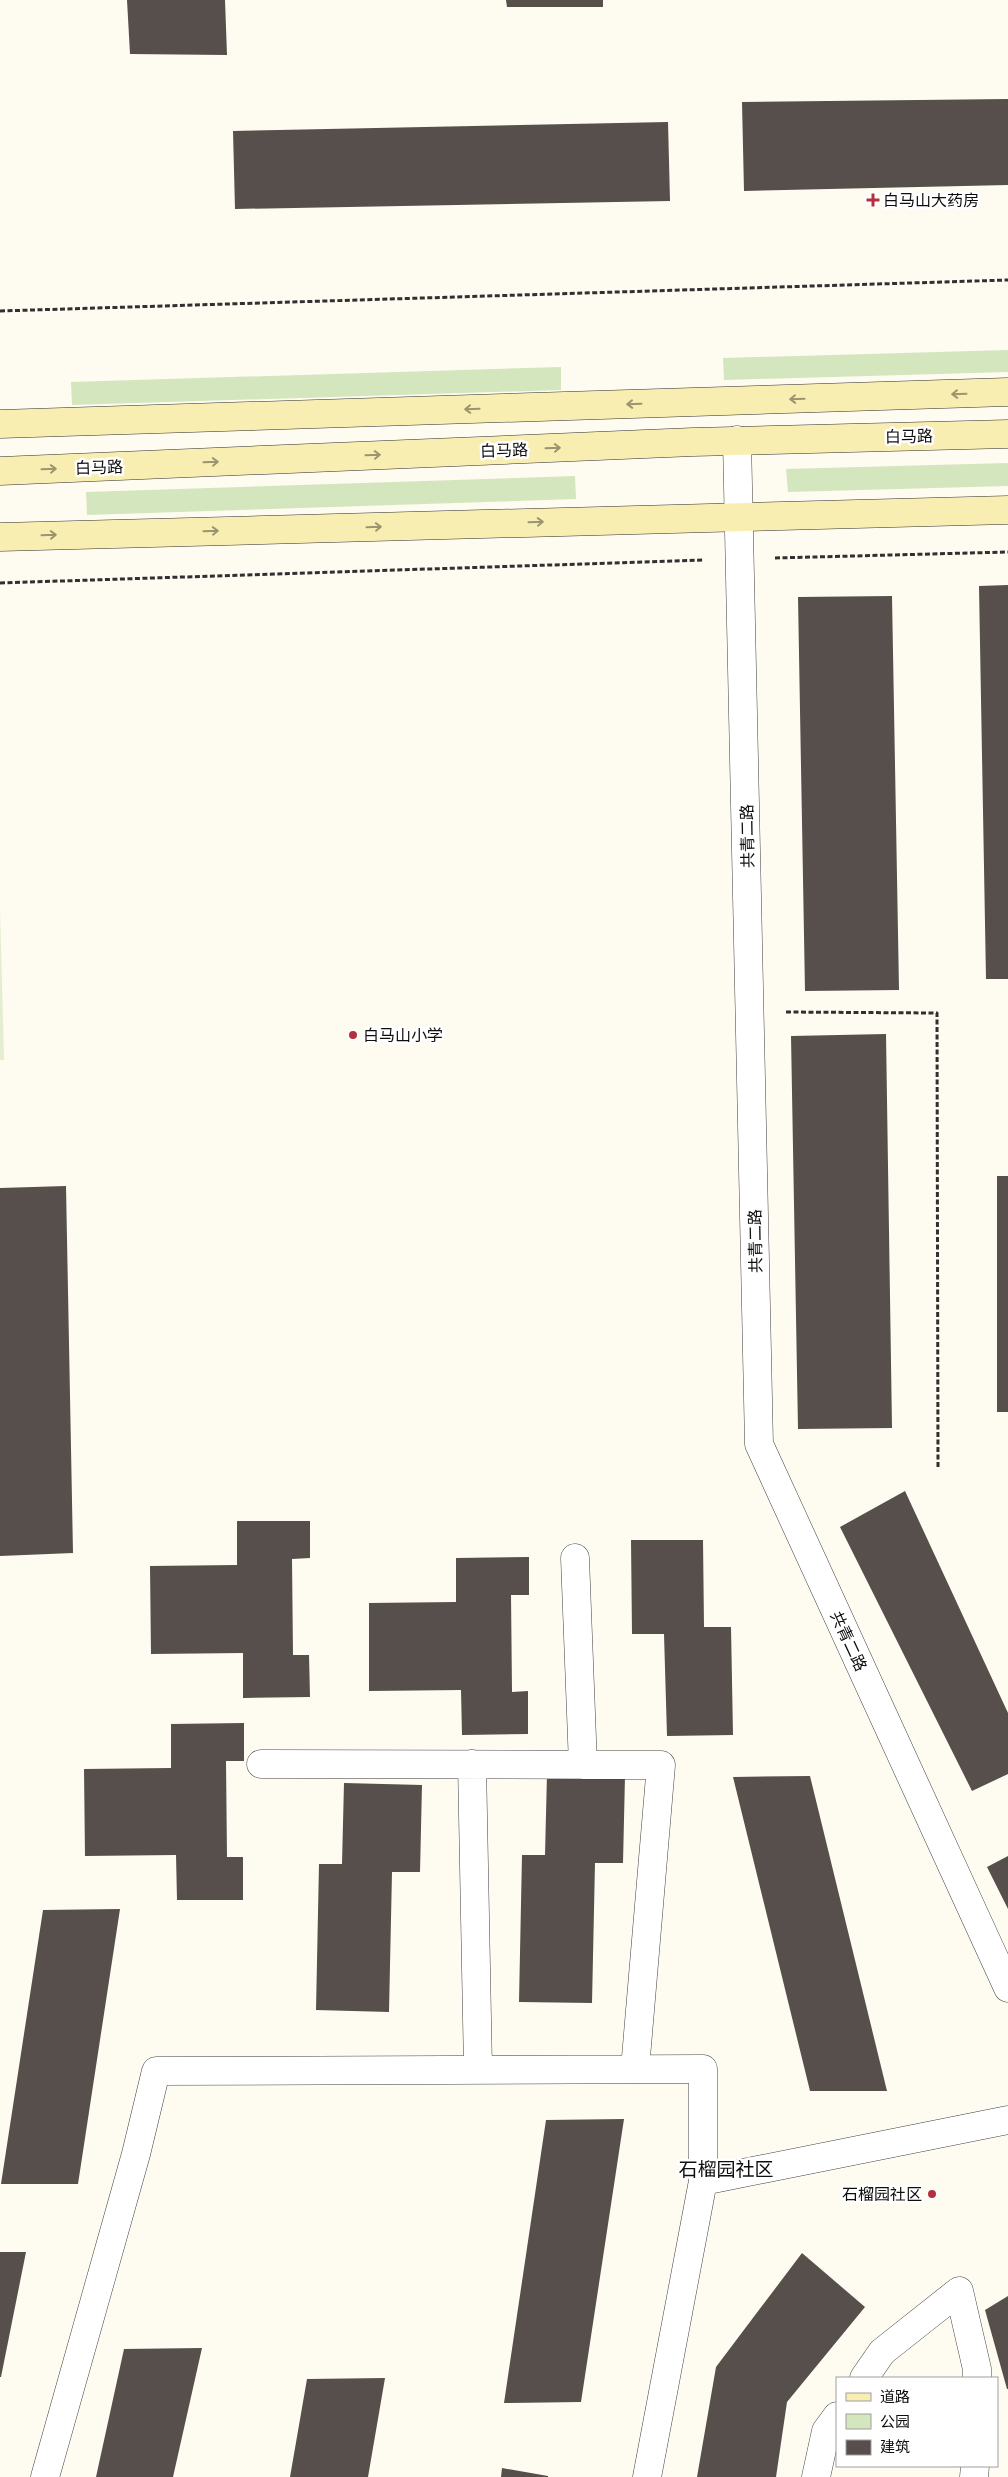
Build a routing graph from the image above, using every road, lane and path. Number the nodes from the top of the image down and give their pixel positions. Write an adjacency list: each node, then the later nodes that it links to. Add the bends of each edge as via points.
1 (1008, 280): 2 (path)
2 (0, 311)
3 (1008, 392): 4 (street, one-way to 4)
4 (0, 424)
5 (1008, 434): 6 (street, 白马路)
6 (737, 440): 7 (street, 白马路, one-way to 6); 9 (street, 共青二路)
7 (0, 471)
8 (1008, 510): 9 (street)
9 (739, 517): 10 (street, one-way to 9); 12 (street, 共青二路)
10 (0, 536)
11 (1008, 552): 12 (path)
12 (728, 559): 13 (path); 14 (street, 共青二路)
13 (0, 583)
14 (751, 1012): 15 (path, via 937,1013); 20 (street, 共青二路, via 759,1444)
15 (938, 1467)
16 (576, 1558): 19 (street)
17 (261, 1764): 18 (street)
18 (472, 1764): 19 (street); 21 (street)
19 (583, 1765): 22 (street, via 661,1765)
20 (1008, 1988)
21 (478, 2069): 22 (street); 28 (street, via 156,2071 136,2154)
22 (635, 2069): 24 (street, via 703,2069)
23 (1008, 2120): 24 (street)
24 (703, 2181): 29 (street)
25 (865, 2377): 26 (street, via 882,2352 959,2291)
26 (977, 2377)
27 (836, 2417): 30 (street, via 826,2431)
28 (45, 2477)
29 (647, 2477)
30 (816, 2477)

